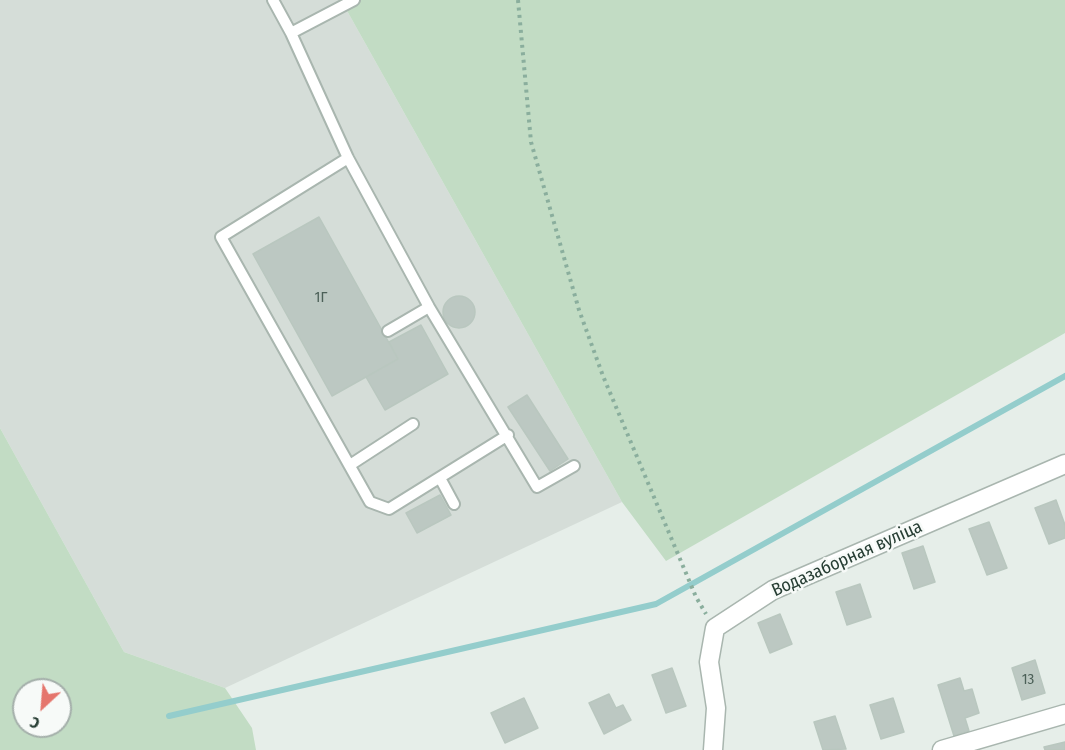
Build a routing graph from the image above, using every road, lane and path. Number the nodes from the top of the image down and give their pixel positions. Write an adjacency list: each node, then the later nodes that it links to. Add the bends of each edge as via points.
1 (273, 0): 4 (lane)
2 (354, 0): 4 (lane)
3 (518, 0): 15 (path, via 531,142 579,310)
4 (291, 33): 5 (lane)
5 (348, 158): 6 (lane); 10 (lane, via 221,237)
6 (429, 307): 7 (lane); 9 (lane)
7 (388, 331)
8 (413, 424): 10 (lane)
9 (508, 435): 12 (lane, via 537,488); 13 (lane)
10 (350, 465): 13 (lane, via 370,502 389,509)
11 (1065, 465): 17 (street, Водазаборная вуліца, via 773,590 715,628 709,662 716,708)
12 (574, 466)
13 (440, 478): 14 (lane)
14 (454, 504)
15 (696, 597)
16 (1065, 714): 18 (street)
17 (713, 750)
18 (942, 750)

